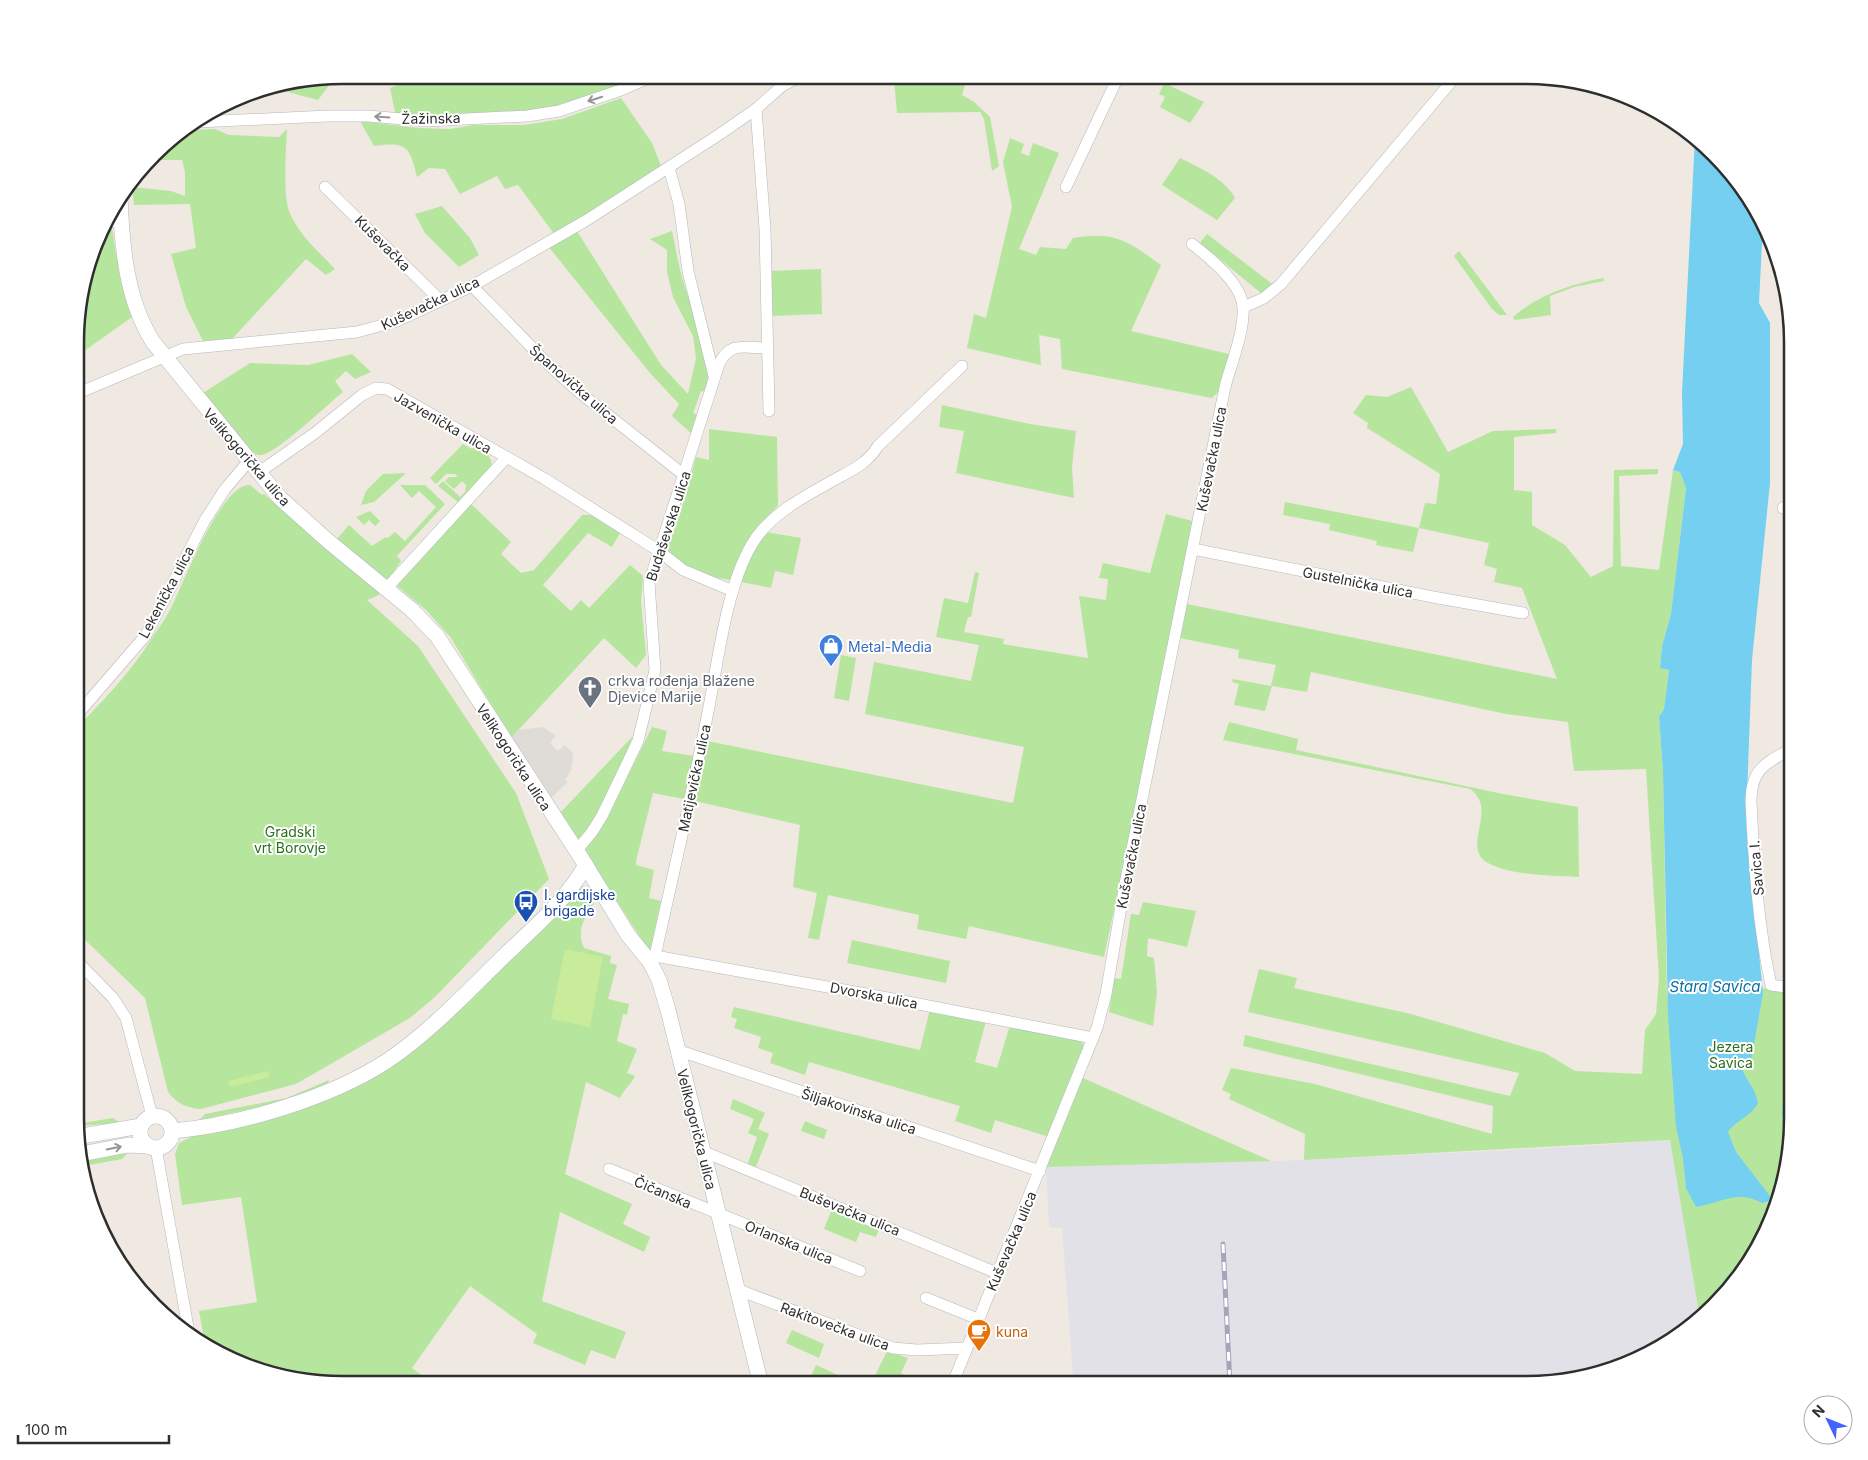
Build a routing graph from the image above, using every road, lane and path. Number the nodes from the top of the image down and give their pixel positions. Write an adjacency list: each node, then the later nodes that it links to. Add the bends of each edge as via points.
1 (635, 84): 6 (street, Žažinska, one-way to 6, via 560,110 527,116 426,122 368,116)
2 (786, 84): 5 (street, Kuševačka ulica)
3 (1115, 84): 9 (street)
4 (1449, 84): 16 (street, via 1281,284 1264,298)
5 (756, 109): 7 (street, Kuševačka ulica); 17 (street, via 765,229)
6 (207, 122)
7 (669, 168): 14 (street, Kuševačka ulica); 20 (street, via 679,204 688,271)
8 (325, 187): 15 (street, Kuševačka)
9 (1066, 187)
10 (121, 209): 11 (street, Velikogorička ulica)
11 (121, 218): 12 (street); 18 (street, Velikogorička ulica, via 131,294 144,329)
12 (114, 221)
13 (1192, 244): 16 (street, via 1223,272)
14 (472, 286): 15 (street, Kuševačka ulica); 25 (street, Španovička ulica, via 555,371)
15 (440, 300): 18 (street, Kuševačka ulica, via 370,330 197,347)
16 (1244, 307): 26 (street, Kuševačka ulica)
17 (766, 348): 20 (street, Budaševska ulica, via 727,350); 22 (street)
18 (164, 357): 21 (street, Kuševačka ulica); 24 (street, Velikogorička ulica)
19 (962, 366): 29 (street, Matijevička ulica, via 878,446 870,458 792,505 763,529 749,550)
20 (715, 378): 25 (street, Budaševska ulica)
21 (84, 391)
22 (769, 411)
23 (506, 458): 24 (street, Jazvenička ulica, via 380,387 362,396 315,433); 27 (street, Jazvenička ulica); 28 (street, Jazvenička ulica)
24 (253, 468): 28 (street, Velikogorička ulica, via 280,498); 31 (street, Lekenička ulica, via 225,489 205,520 146,635)
25 (684, 475): 27 (street, Budaševska ulica)
26 (1193, 549): 30 (street, Gustelnička ulica); 38 (street, Kuševačka ulica, via 1124,884 1106,994)
27 (659, 551): 29 (street, Jazvenička ulica, via 693,576); 33 (street, Budaševska ulica, via 649,582 655,670 647,710 638,741 617,786 592,832)
28 (386, 589): 33 (street, Velikogorička ulica, via 422,619 443,644)
29 (733, 591): 35 (street, Matijevička ulica, via 696,774)
30 (1523, 613)
31 (84, 707)
32 (1784, 753): 37 (street, Savica I., via 1756,773 1751,802 1768,971 1772,986)
33 (577, 850): 34 (street, Velikogorička ulica)
34 (586, 865): 35 (street, Velikogorička ulica, via 628,935); 41 (street, via 570,889 516,945 433,1024 382,1064 290,1105)
35 (653, 959): 38 (street, Dvorska ulica, via 872,995); 39 (street, Velikogorička ulica)
36 (84, 968): 40 (street, via 113,998 126,1018)
37 (1784, 987)
38 (1093, 1038): 47 (street, Kuševačka ulica)
39 (677, 1050): 44 (street, Velikogorička ulica); 47 (street, Šiljakovinska ulica)
40 (146, 1121): 41 (street, via 166,1118); 42 (street); 43 (street, via 140,1137)
41 (173, 1131): 43 (street, via 166,1145)
42 (84, 1134)
43 (152, 1147): 45 (street, one-way to 43, via 128,1145); 54 (street)
44 (702, 1151): 48 (street, Velikogorička ulica); 50 (street, Buševačka ulica)
45 (86, 1153)
46 (610, 1169): 48 (street, Čičanska, via 710,1212)
47 (1040, 1171): 50 (street, Kuševačka ulica)
48 (717, 1212): 49 (street, Orlanska ulica); 51 (street, Velikogorička ulica)
49 (860, 1271)
50 (997, 1273): 53 (street, Kuševačka ulica)
51 (736, 1289): 55 (street, Rakitovečka ulica, via 893,1348); 56 (street, Velikogorička ulica)
52 (926, 1298): 53 (street)
53 (978, 1319): 55 (street, Kuševačka ulica)
54 (187, 1325)
55 (967, 1348): 57 (street, Kuševačka ulica)
56 (759, 1376)
57 (956, 1376)

